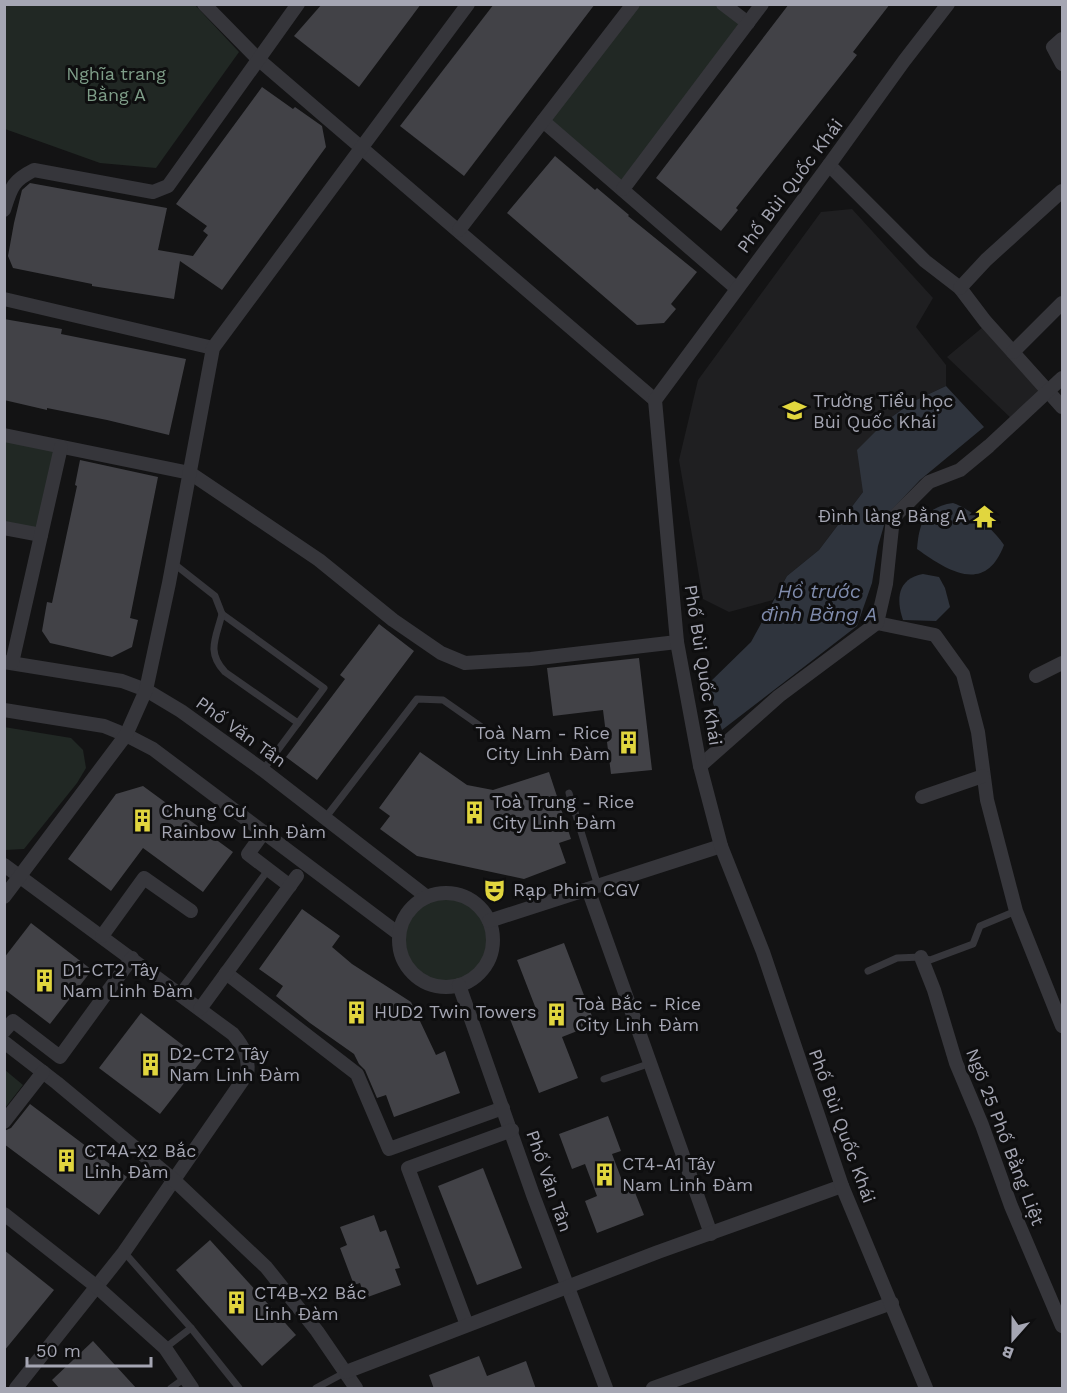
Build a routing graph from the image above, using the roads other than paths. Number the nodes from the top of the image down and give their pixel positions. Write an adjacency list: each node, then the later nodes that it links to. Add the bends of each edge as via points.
1 (204, 4): 10 (street)
2 (298, 4): 10 (street)
3 (468, 4): 13 (street)
4 (633, 4): 12 (street)
5 (723, 4): 8 (street)
6 (762, 4): 8 (street)
7 (948, 4): 14 (street, Phố Bùi Quốc Khái)
8 (748, 23): 15 (street)
9 (1062, 39): 11 (street, via 1053,47)
10 (258, 59): 13 (street); 17 (street, via 168,186 153,192 34,171 18,178)
11 (1062, 64)
12 (543, 121): 15 (street); 18 (street)
13 (362, 146): 18 (street); 23 (street)
14 (829, 165): 19 (street, Phố Bùi Quốc Khái); 20 (street, via 925,261)
15 (622, 189): 19 (street)
16 (1062, 191): 20 (street)
17 (4, 210)
18 (459, 230): 27 (street)
19 (736, 288): 27 (street, Phố Bùi Quốc Khái)
20 (960, 288): 24 (street)
21 (4, 299): 23 (street)
22 (1062, 303): 24 (street)
23 (213, 348): 31 (street)
24 (1013, 352): 26 (street)
25 (1062, 378): 26 (street)
26 (1048, 391): 28 (street); 36 (street, via 960,470 929,482 893,518)
27 (654, 400): 37 (street, Phố Bùi Quốc Khái)
28 (1062, 406)
29 (4, 435): 30 (street)
30 (61, 447): 31 (street); 33 (street)
31 (190, 472): 34 (street); 37 (street, via 319,560 393,620 441,653 465,663)
32 (4, 528): 33 (street)
33 (41, 535): 38 (street)
34 (172, 563): 35 (lane, via 215,596); 41 (street)
35 (222, 614): 43 (lane, via 213,652 216,662); 43 (lane, via 324,688)
36 (878, 623): 46 (street, via 779,696); 48 (street, via 935,635 963,674 978,732)
37 (677, 642): 46 (street, Phố Bùi Quốc Khái)
38 (8, 662): 41 (street, Phố Văn Tân, via 122,681)
39 (1062, 663): 40 (street)
40 (1036, 676)
41 (146, 690): 44 (street); 47 (street, Phố Văn Tân)
42 (4, 710): 44 (street, via 84,722)
43 (298, 723): 47 (lane)
44 (126, 735): 52 (street, via 153,749); 56 (street)
45 (496, 737): 51 (lane, via 443,700 417,699)
46 (700, 766): 53 (street, Phố Bùi Quốc Khái)
47 (263, 770): 51 (street, Phố Văn Tân)
48 (983, 776): 50 (street); 61 (street)
49 (569, 793): 57 (lane)
50 (922, 797)
51 (326, 817): 59 (street, Phố Văn Tân)
52 (264, 832): 55 (street, via 248,854); 63 (street)
53 (721, 846): 57 (street); 82 (street, Phố Bùi Quốc Khái, via 763,952)
54 (4, 865): 56 (street)
55 (268, 870): 68 (street, via 294,881); 70 (lane)
56 (20, 876): 58 (street); 64 (street)
57 (593, 887): 62 (street); 75 (street)
58 (4, 897)
59 (427, 897): 62 (street, via 459,895 482,910); 63 (street, via 410,910)
60 (191, 911): 64 (street, via 144,878)
61 (1016, 911): 65 (lane, via 980,926 974,944 930,960); 72 (street)
62 (489, 921): 69 (street, via 493,940 489,960 472,980)
63 (399, 934): 69 (street, via 403,960 421,980 446,987)
64 (102, 936): 66 (street)
65 (921, 957): 67 (lane, via 897,958); 90 (street, Ngõ 25 Phố Bằng Liệt, via 956,1063)
66 (132, 958): 70 (street); 73 (street, via 60,1057 13,1021)
67 (868, 971)
68 (225, 973): 71 (street); 78 (street, via 357,1074 389,1149)
69 (459, 985): 78 (street, Phố Văn Tân)
70 (178, 993): 71 (street)
71 (200, 1009): 81 (street, via 241,1043 247,1054 248,1070)
72 (1062, 1026)
73 (4, 1031)
74 (4, 1042): 76 (street)
75 (651, 1063): 77 (lane); 84 (street)
76 (43, 1072): 79 (street); 81 (street)
77 (604, 1079)
78 (502, 1108): 80 (street, Phố Văn Tân)
79 (4, 1122)
80 (512, 1130): 87 (street, Phố Văn Tân); 89 (street, via 408,1168)
81 (174, 1181): 85 (street); 93 (street, via 266,1267)
82 (842, 1186): 84 (street); 88 (street, Phố Bùi Quốc Khái)
83 (4, 1214): 86 (street)
84 (711, 1234): 87 (street)
85 (124, 1252): 86 (street); 91 (lane)
86 (97, 1287): 92 (street); 96 (street)
87 (567, 1287): 89 (street); 101 (street, Phố Văn Tân)
88 (892, 1303): 102 (street); 103 (street, Phố Bùi Quốc Khái)
89 (467, 1325): 93 (street)
90 (1062, 1326)
91 (191, 1328): 92 (lane); 98 (lane)
92 (165, 1348): 95 (street)
93 (346, 1372): 99 (lane); 100 (street)
94 (4, 1383): 96 (street)
95 (188, 1383): 97 (lane)
96 (14, 1389)
97 (171, 1389)
98 (239, 1389)
99 (316, 1389)
100 (356, 1389)
101 (606, 1389)
102 (653, 1389)
103 (926, 1389)

